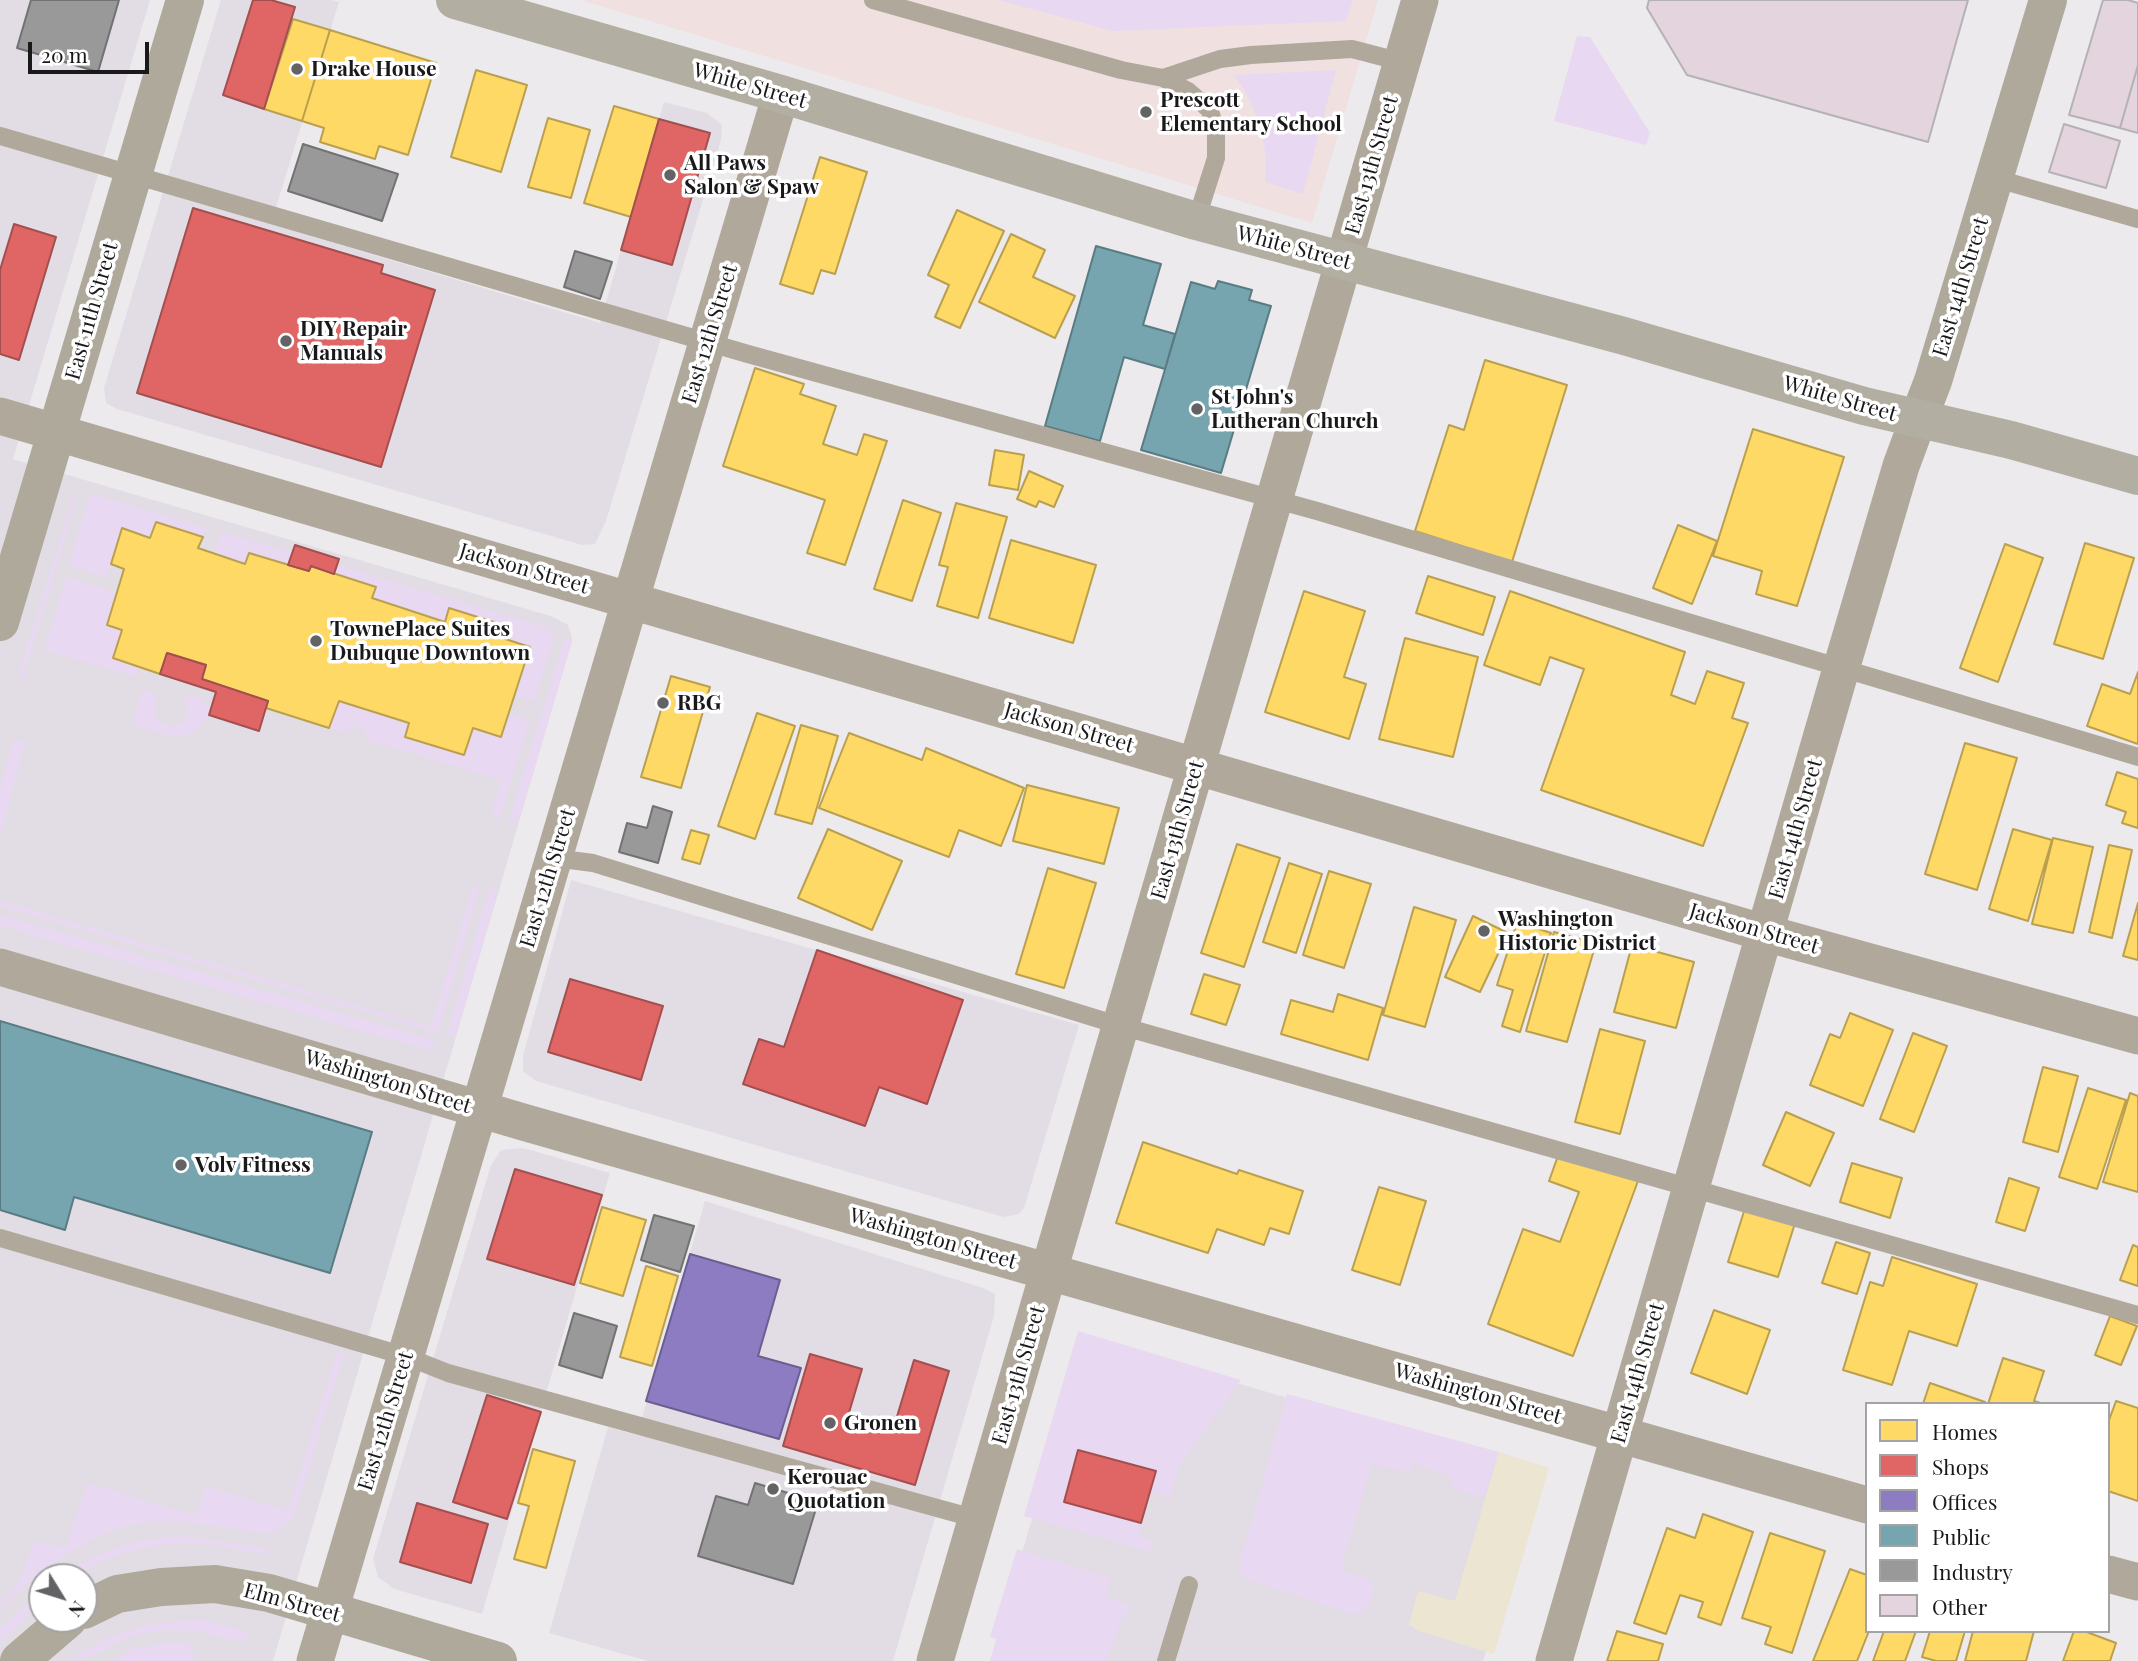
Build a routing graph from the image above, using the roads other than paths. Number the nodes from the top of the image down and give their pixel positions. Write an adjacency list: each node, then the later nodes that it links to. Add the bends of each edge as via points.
1 (185, 0): 10 (main road, East 11th Street)
2 (455, 0): 8 (main road, White Street)
3 (873, 0): 7 (lane)
4 (1420, 0): 6 (street, East 13th Street)
5 (2048, 0): 11 (main road, East 14th Street)
6 (1402, 62): 7 (lane, via 1352,49 1251,55 1220,59); 14 (street, East 13th Street)
7 (1163, 78): 13 (lane, via 1210,110 1216,133 1216,158)
8 (781, 94): 13 (main road, White Street); 15 (street, East 12th Street)
9 (0, 136): 10 (lane)
10 (133, 174): 15 (lane); 18 (main road, East 11th Street)
11 (1994, 178): 12 (lane); 17 (main road, East 14th Street)
12 (2138, 219)
13 (1196, 221): 14 (main road, White Street)
14 (1344, 262): 17 (main road, White Street); 20 (street, East 13th Street)
15 (708, 342): 20 (lane); 21 (street, East 12th Street)
16 (0, 416): 18 (street, Jackson Street)
17 (1918, 420): 19 (main road, White Street, via 2011,440); 23 (street, East 14th Street)
18 (56, 432): 21 (street, Jackson Street); 22 (main road, East 11th Street)
19 (2138, 476)
20 (1275, 499): 23 (lane); 25 (street, East 13th Street)
21 (631, 600): 25 (street, Jackson Street); 26 (street, East 12th Street)
22 (0, 622)
23 (1841, 669): 24 (lane); 27 (street, East 14th Street)
24 (2138, 757)
25 (1197, 765): 27 (street, Jackson Street); 29 (street, East 13th Street)
26 (554, 858): 29 (lane, via 593,863); 31 (street, East 12th Street)
27 (1765, 933): 30 (street, Jackson Street); 32 (street, East 14th Street)
28 (0, 967): 31 (street, Washington Street)
29 (1121, 1026): 32 (lane); 34 (street, East 13th Street)
30 (2138, 1036)
31 (479, 1109): 34 (street, Washington Street); 36 (street, East 12th Street)
32 (1692, 1186): 35 (lane); 37 (street, East 14th Street)
33 (0, 1238): 36 (lane)
34 (1049, 1272): 37 (street, Washington Street); 39 (street, East 13th Street)
35 (2138, 1315)
36 (405, 1356): 39 (lane, via 448,1373); 44 (street, East 12th Street)
37 (1620, 1435): 38 (street, Washington Street); 51 (street, East 14th Street)
38 (1865, 1504)
39 (977, 1519): 49 (street, East 13th Street)
40 (2110, 1575): 41 (street)
41 (2138, 1582)
42 (1189, 1585): 50 (lane)
43 (98, 1603): 44 (main road, Elm Street, via 117,1594 215,1584 269,1593)
44 (329, 1612): 47 (street, East 12th Street); 48 (main road, Elm Street)
45 (52, 1633): 46 (main road)
46 (19, 1661)
47 (315, 1661)
48 (498, 1661)
49 (935, 1661)
50 (1166, 1661)
51 (1554, 1661)

